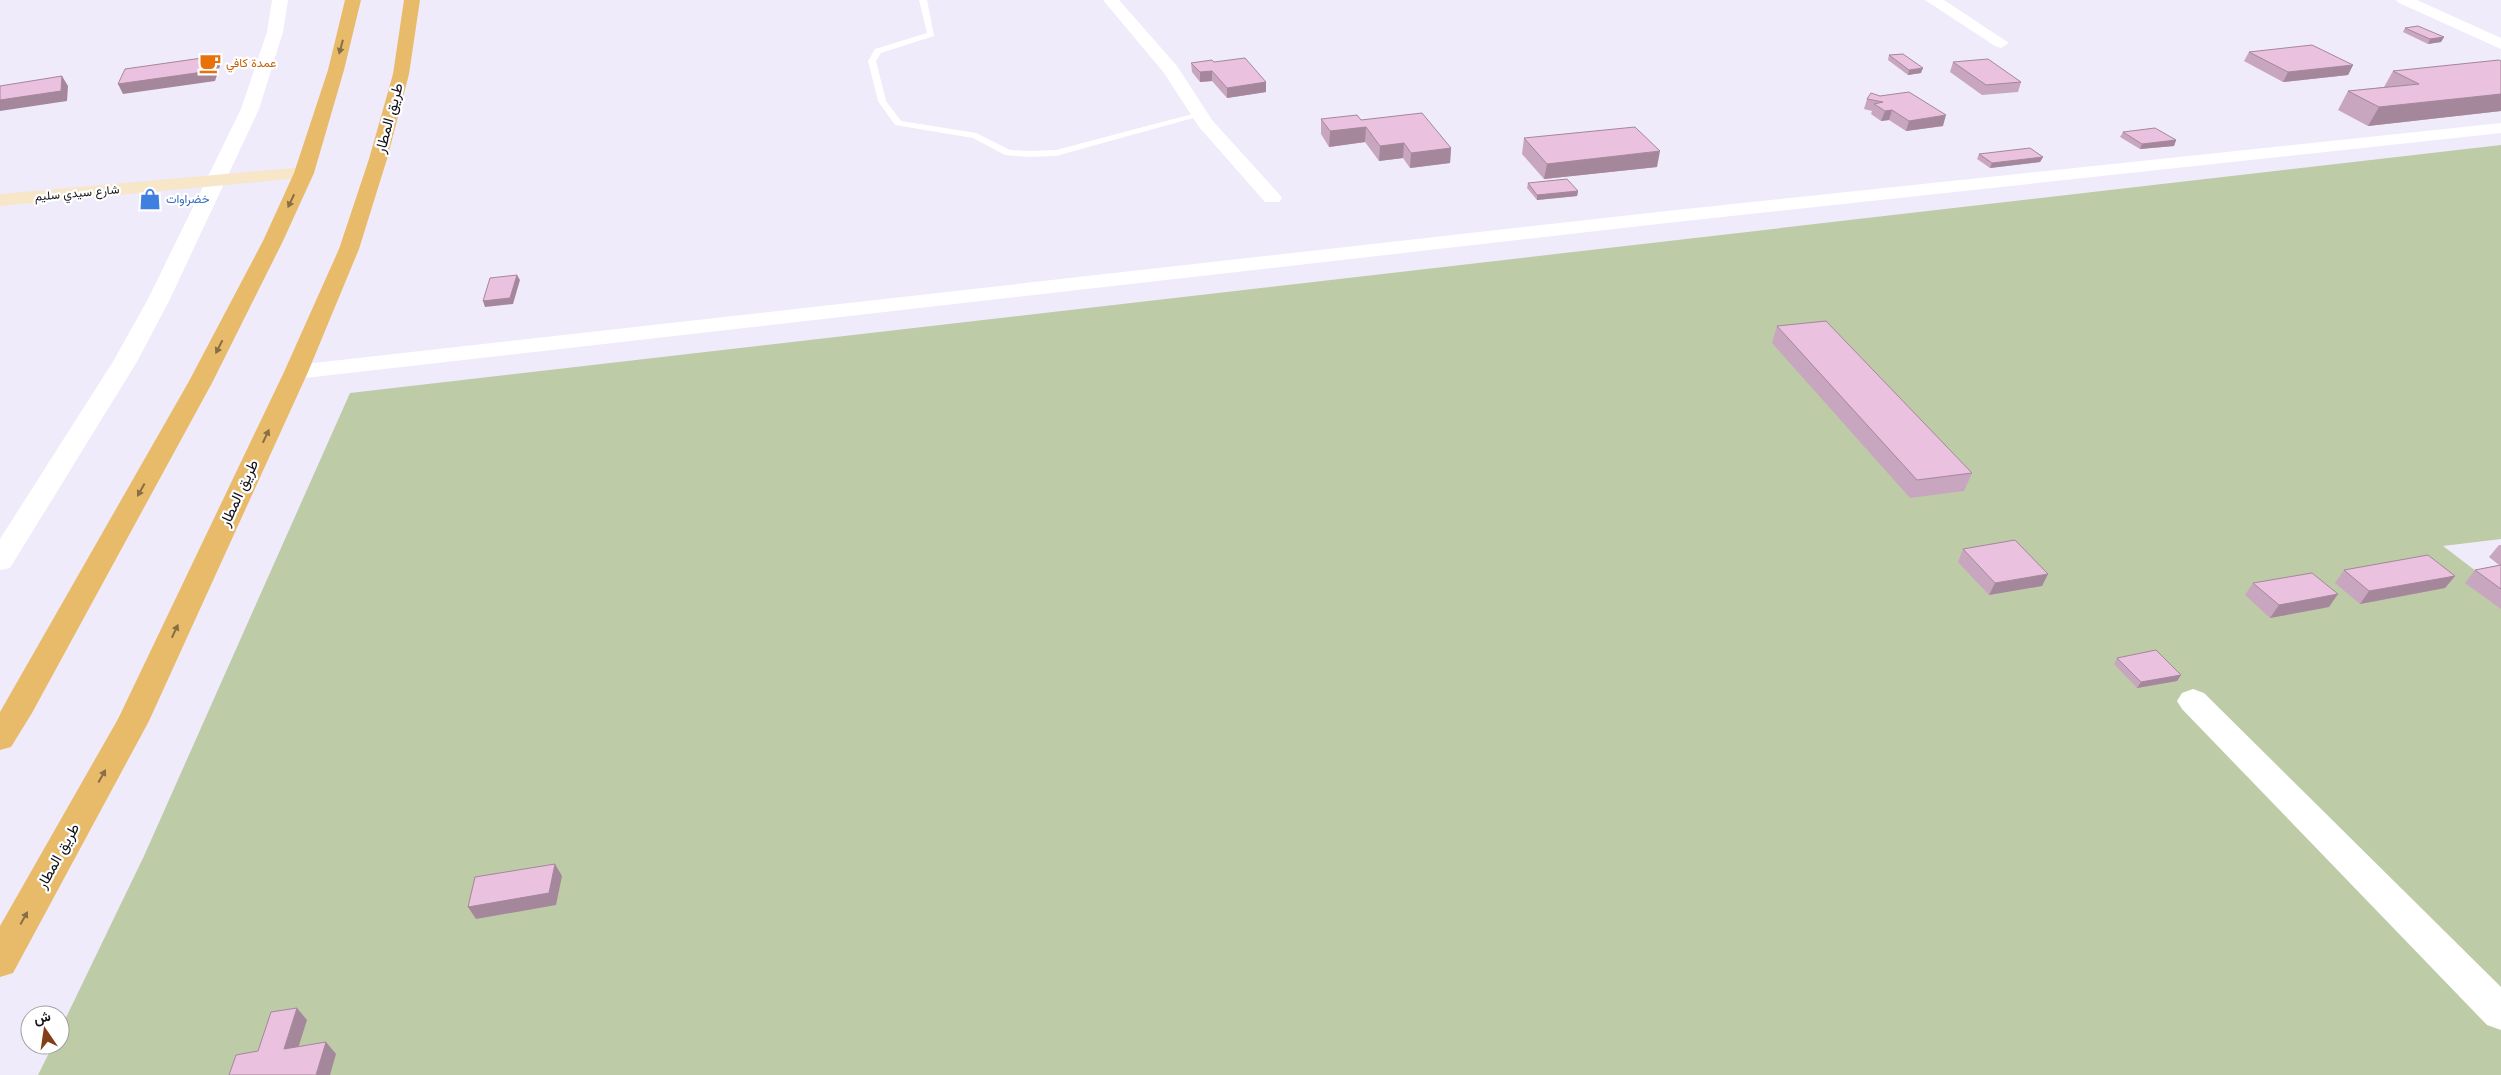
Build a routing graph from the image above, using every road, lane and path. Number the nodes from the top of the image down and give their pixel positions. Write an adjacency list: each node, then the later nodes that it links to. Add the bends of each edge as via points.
1 (280, 0): 13 (street, via 275,32 250,109)
2 (353, 0): 12 (highway, one-way to 12, via 336,70)
3 (412, 0): 16 (highway, طريق المطار, via 400,74 378,159 349,249)
4 (923, 0): 10 (lane, via 931,34 878,52 872,61 882,101 898,123 976,136 1008,153 1027,154 1056,153)
5 (1111, 0): 10 (street, via 1171,70)
6 (1934, 0): 8 (street)
7 (2404, 0): 9 (street)
8 (2001, 43)
9 (2501, 44)
10 (1200, 115): 14 (street)
11 (2501, 128): 16 (street, via 1657,218)
12 (304, 173): 13 (main road, شارع سيدي سليم); 19 (highway, one-way to 19, via 200,383)
13 (216, 181): 15 (main road, شارع سيدي سليم); 17 (street, via 126,360)
14 (1272, 198)
15 (0, 200)
16 (296, 372): 20 (highway, طريق المطار, one-way to 16, via 133,721)
17 (0, 561)
18 (2193, 701): 21 (street)
19 (0, 738)
20 (0, 961)
21 (2501, 1013)

